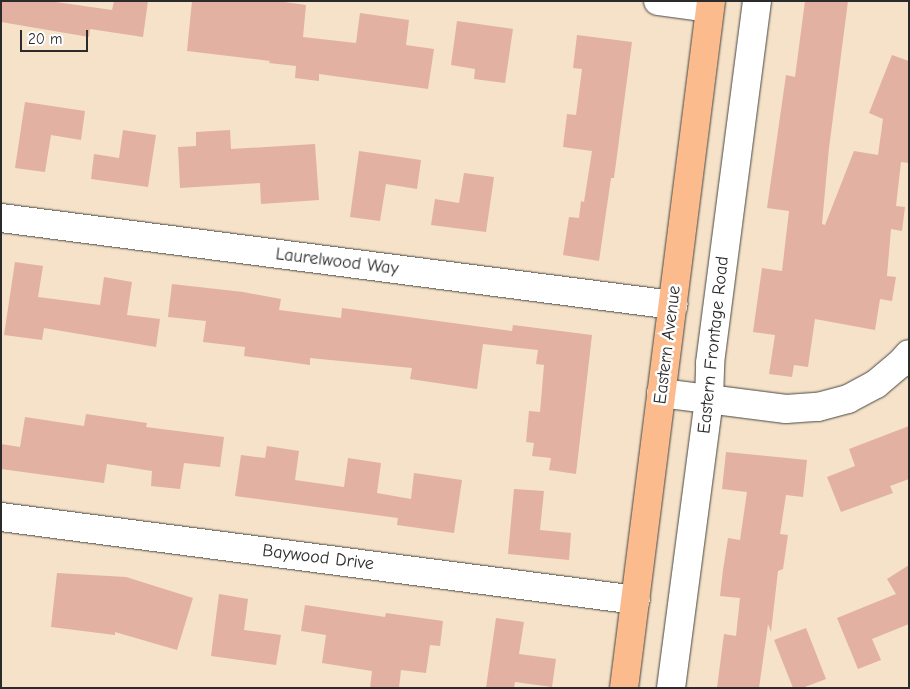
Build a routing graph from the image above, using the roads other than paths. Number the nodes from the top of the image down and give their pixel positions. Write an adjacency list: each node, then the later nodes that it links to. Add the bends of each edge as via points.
1 (658, 1): 3 (street)
2 (756, 1): 8 (street, Eastern Frontage Road, via 710,363)
3 (710, 5): 5 (main road, Eastern Avenue)
4 (1, 218): 5 (street, Laurelwood Way)
5 (673, 305): 7 (main road, Eastern Avenue)
6 (909, 354): 8 (street, via 876,384 848,399 818,407 786,409)
7 (662, 393): 8 (street); 10 (main road, Eastern Avenue)
8 (709, 399): 12 (street, Eastern Frontage Road)
9 (1, 517): 10 (street, Baywood Drive)
10 (636, 600): 11 (main road, Eastern Avenue)
11 (624, 688)
12 (671, 688)

